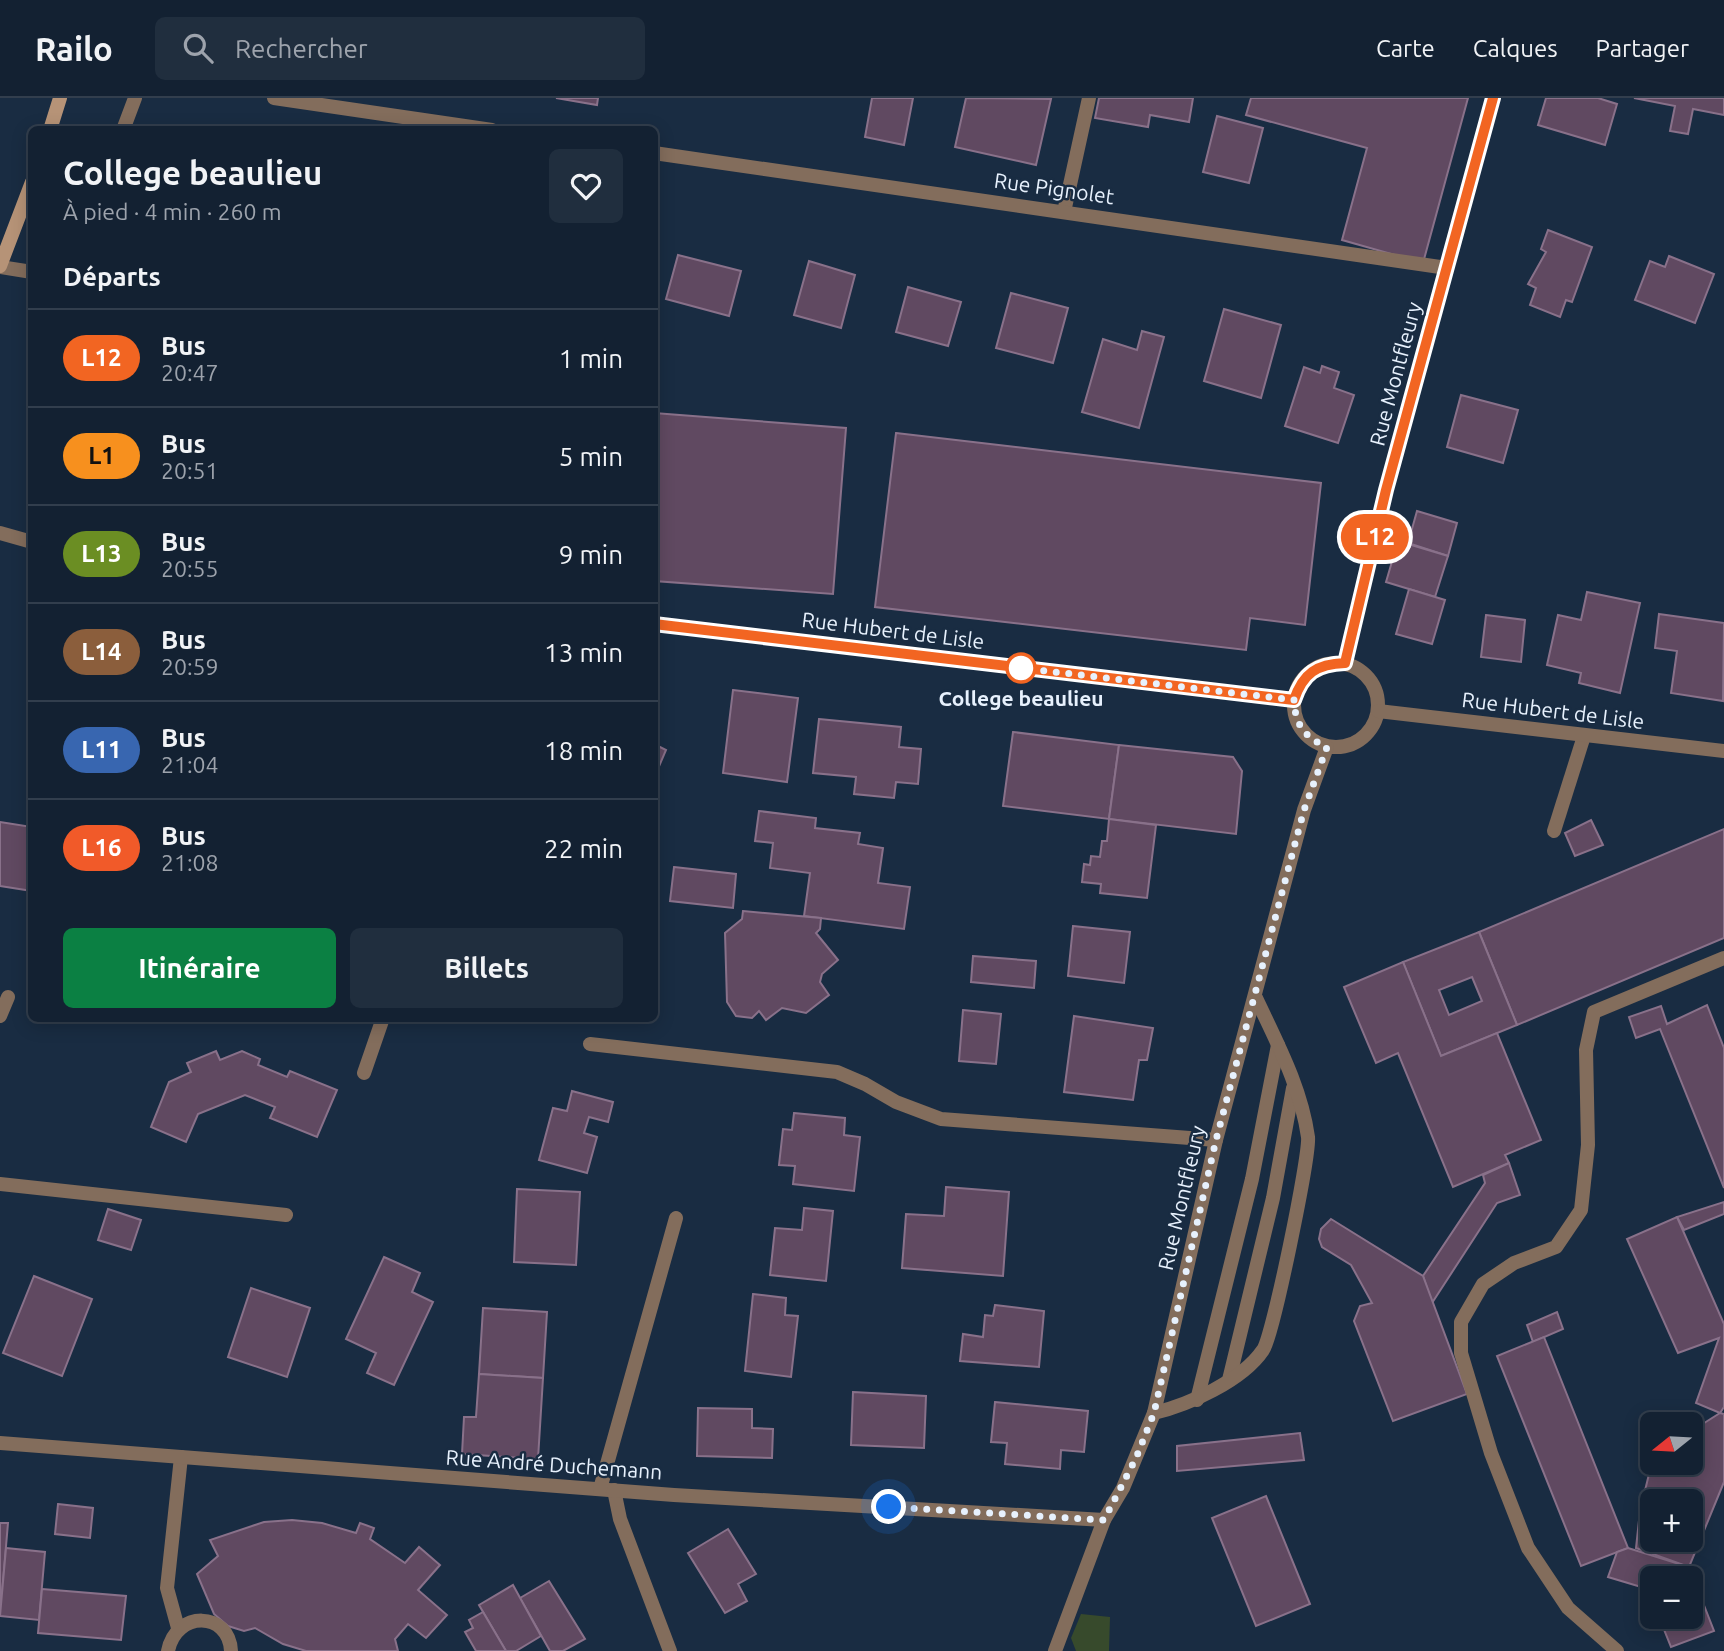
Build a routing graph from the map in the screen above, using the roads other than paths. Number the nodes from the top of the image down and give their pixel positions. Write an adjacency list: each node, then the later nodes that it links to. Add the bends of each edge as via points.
1 (60, 98): 6 (main road)
2 (135, 98): 7 (street)
3 (274, 98): 8 (street)
4 (1089, 98): 11 (street)
5 (1493, 98): 13 (street, Rue Montfleury)
6 (51, 126)
7 (124, 126)
8 (465, 126)
9 (658, 154): 11 (street, Rue Pignolet)
10 (28, 192): 12 (main road)
11 (1064, 212): 13 (street, Rue Pignolet)
12 (0, 266): 14 (street)
13 (1447, 268): 18 (street, Rue Montfleury, via 1386,490)
14 (28, 271)
15 (0, 533): 16 (street)
16 (28, 540)
17 (658, 624): 19 (street, Rue Hubert de Lisle)
18 (1345, 663): 19 (street, via 1312,670 1300,683); 20 (street, via 1371,681 1378,695)
19 (1294, 700): 22 (street, via 1301,730)
20 (1378, 711): 21 (street, Rue Hubert de Lisle); 22 (street, via 1373,728 1361,740)
21 (1584, 736): 23 (street, Rue Hubert de Lisle); 24 (street)
22 (1327, 747): 27 (street, Rue Montfleury, via 1304,810)
23 (1724, 751)
24 (1554, 831)
25 (1724, 958): 50 (street, via 1594,1012 1586,1050 1588,1145 1581,1210 1556,1247 1514,1263 1483,1284 1461,1322 1461,1353 1491,1453 1528,1548 1567,1608)
26 (8, 996): 28 (street)
27 (1256, 998): 31 (street); 34 (street, Rue Montfleury)
28 (0, 1016)
29 (382, 1022): 32 (street)
30 (590, 1044): 34 (street, via 837,1072 940,1119)
31 (1278, 1045): 33 (street); 39 (street, via 1252,1179)
32 (364, 1073)
33 (1294, 1081): 38 (street, via 1273,1198); 38 (street, via 1309,1140 1279,1297 1264,1350)
34 (1216, 1140): 40 (street, Rue Montfleury)
35 (0, 1184): 36 (street)
36 (286, 1215)
37 (676, 1218): 43 (street)
38 (1229, 1380): 39 (street)
39 (1197, 1400): 40 (street)
40 (1154, 1413): 44 (street, Rue Montfleury)
41 (0, 1443): 42 (street, Rue André Duchemann)
42 (181, 1457): 43 (street, Rue André Duchemann); 45 (street, via 167,1588)
43 (607, 1490): 44 (street, Rue André Duchemann); 48 (street)
44 (1104, 1520): 49 (street, Rue Montfleury)
45 (178, 1628): 46 (street); 47 (street, via 189,1622 213,1623 224,1632)
46 (168, 1651)
47 (231, 1651)
48 (670, 1651)
49 (1055, 1651)
50 (1616, 1651)

